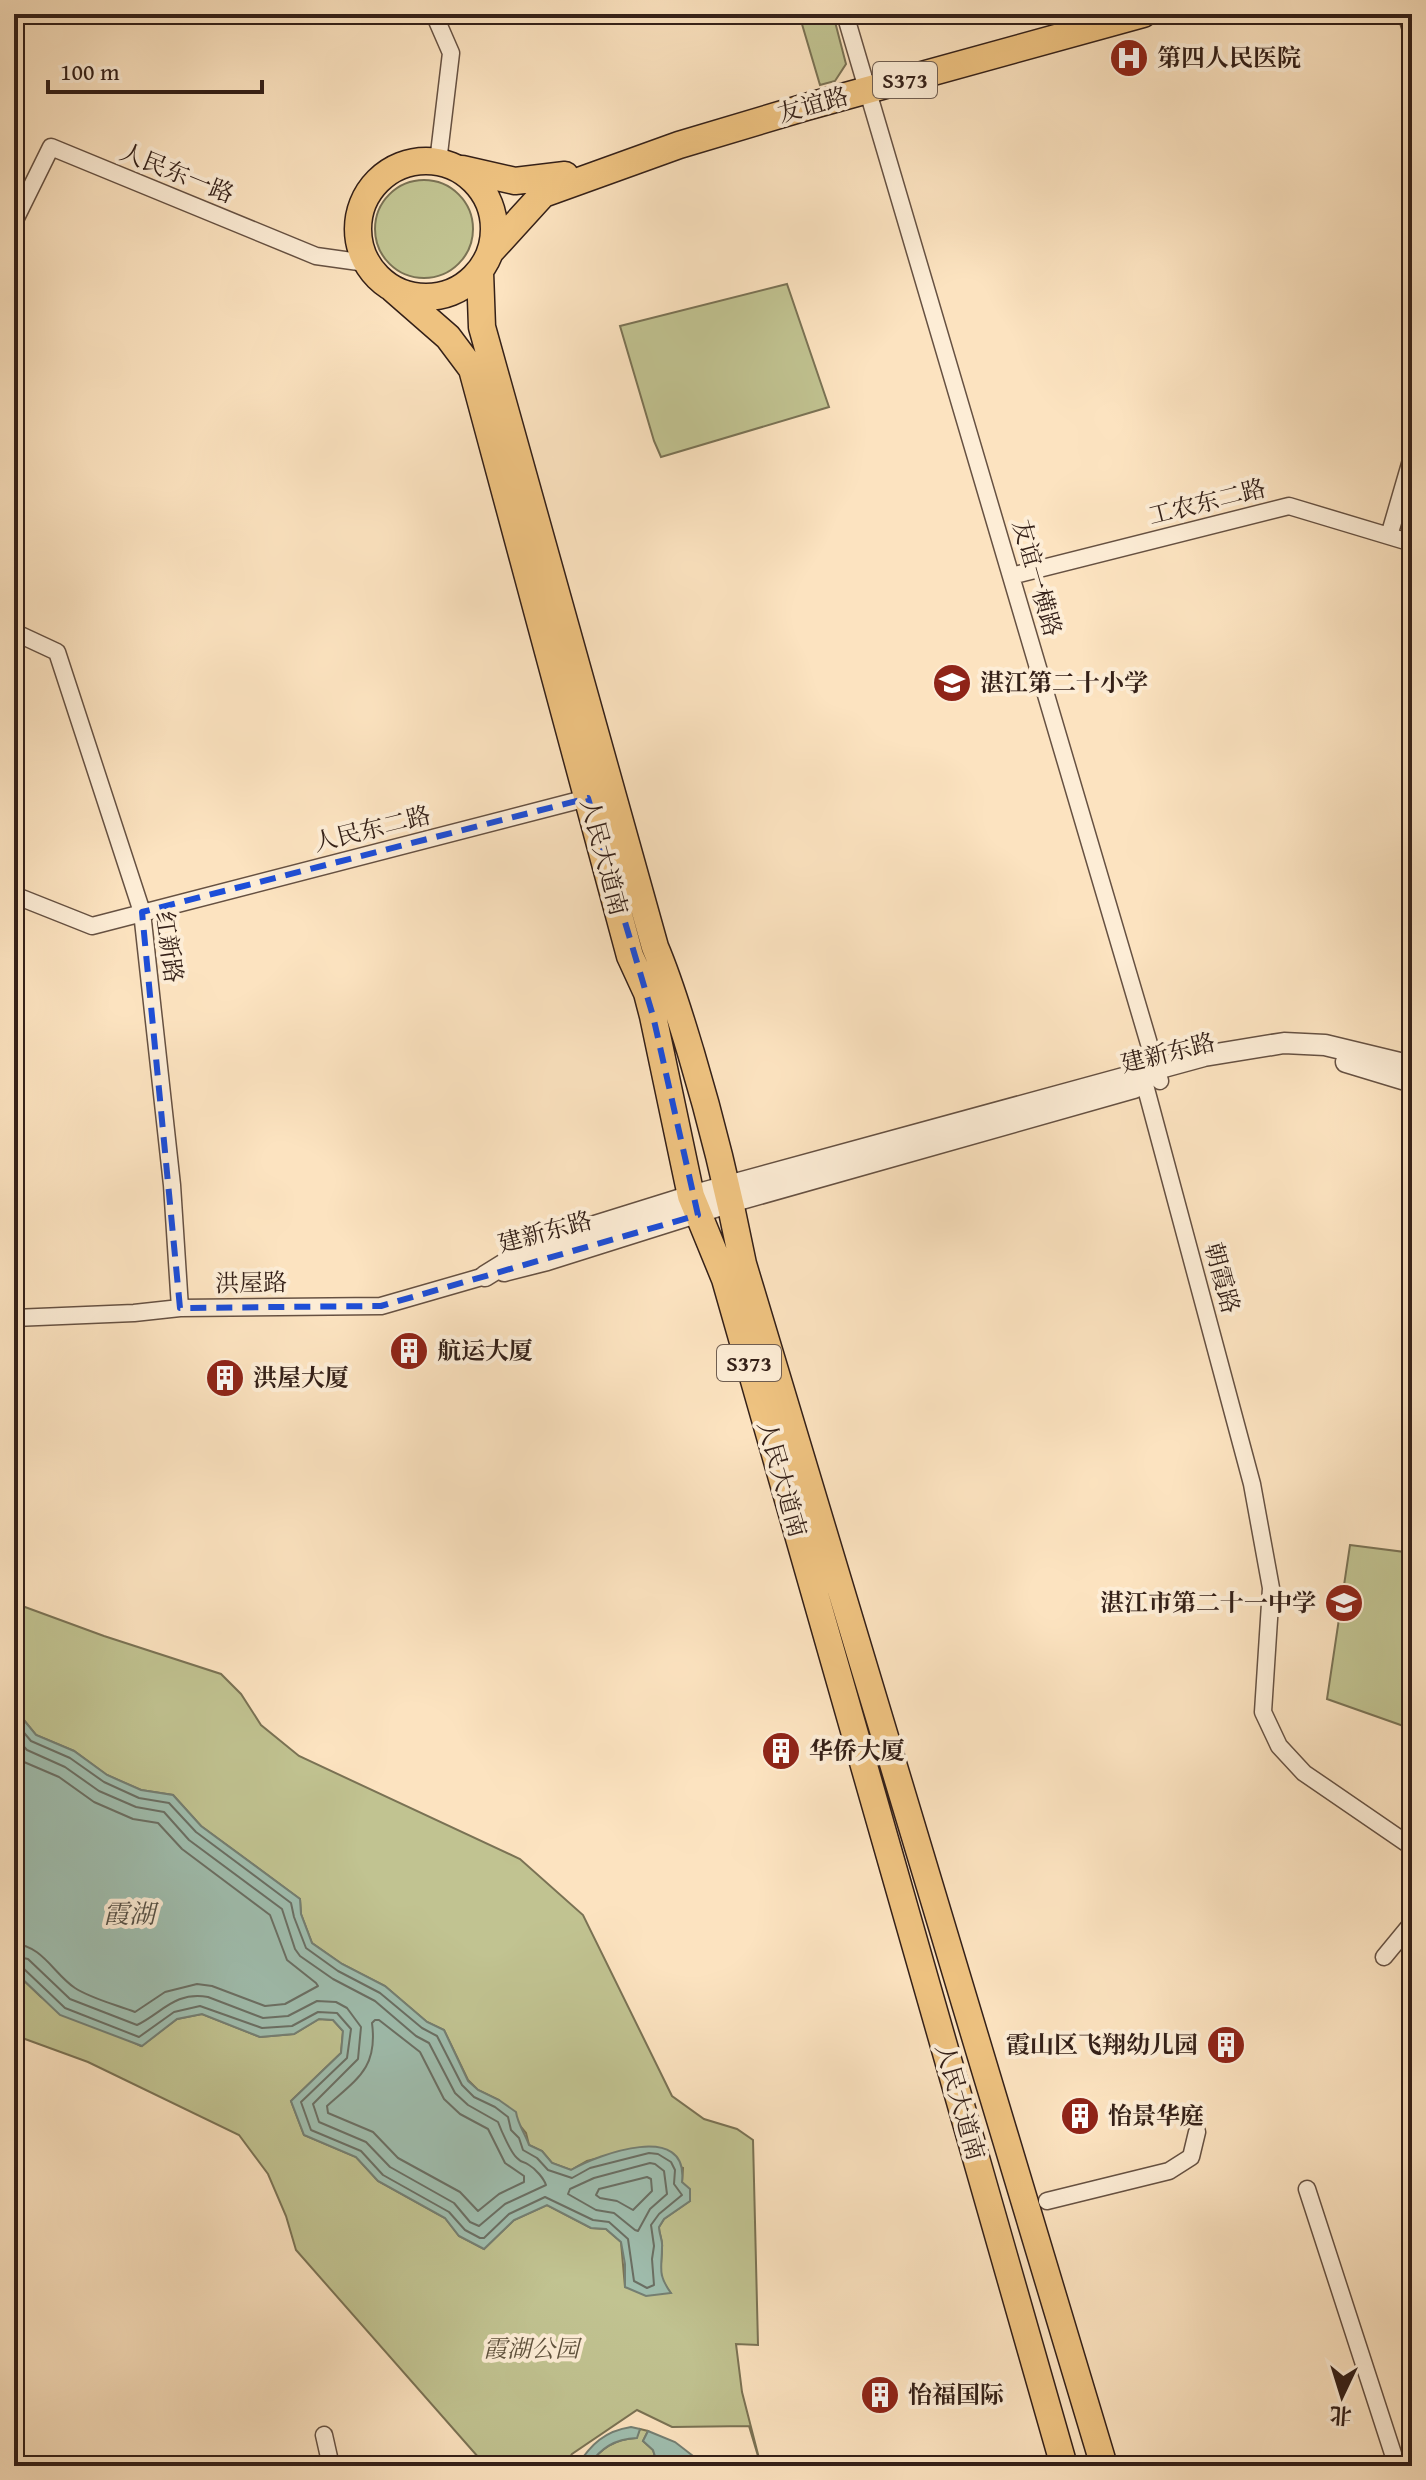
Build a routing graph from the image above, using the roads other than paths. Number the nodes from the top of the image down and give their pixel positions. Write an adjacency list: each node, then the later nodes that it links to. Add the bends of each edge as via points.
1 (434, 14): 9 (street, via 451,53)
2 (845, 14): 7 (street)
3 (852, 14): 7 (street, 友谊一横路)
4 (1143, 14): 7 (main road, 友谊路 / S373)
5 (1406, 14): 6 (street)
6 (1412, 33)
7 (872, 88): 8 (main road, 友谊路 / S373); 17 (street, 友谊一横路)
8 (669, 148): 9 (main road, 友谊路 / S373, via 580,172 515,181); 11 (main road, 友谊路 / S373, via 543,194)
9 (446, 164): 11 (main road, S373, via 471,178 492,211 495,231); 12 (main road, S373, via 416,162 377,182 364,199 358,220)
10 (14, 222): 12 (street, 人民东一路, via 51,147 316,256)
11 (486, 262): 13 (main road, S373, via 466,285 449,294 411,296); 19 (main road, 人民大道南 / S373, via 482,327)
12 (366, 263): 13 (main road, S373)
13 (393, 289): 19 (main road, 人民大道南 / S373, via 448,337 472,369)
14 (1412, 457): 15 (street)
15 (1389, 536): 16 (street, 工农东二路); 17 (street, 工农东二路, via 1289,506)
16 (1412, 543)
17 (1011, 576): 23 (street, 友谊一横路)
18 (14, 632): 21 (street, 红新路, via 57,652)
19 (600, 794): 21 (street, 人民东二路); 25 (main road, 人民大道南 / S373, via 671,986); 26 (main road, 人民大道南 / S373, via 630,956 653,1016)
20 (14, 895): 21 (street, 人民东二路, via 92,926)
21 (142, 912): 28 (street, 红新路)
22 (1412, 1066): 23 (street, 建新东路, via 1325,1045 1284,1043 1204,1056)
23 (1153, 1078): 24 (street, 建新东路, via 1280,1055 1323,1056); 25 (street, 建新东路); 30 (street, 朝霞路, via 1252,1484 1271,1588 1263,1712 1279,1746 1304,1773)
24 (1412, 1082)
25 (730, 1194): 26 (street, 建新东路); 39 (main road, 人民大道南 / S373, via 743,1264)
26 (694, 1206): 27 (street, 建新东路, via 537,1244); 38 (main road, 人民大道南 / S373, via 729,1294)
27 (485, 1276): 28 (street, 洪屋路, via 381,1306)
28 (180, 1308): 29 (street, 洪屋路)
29 (14, 1318)
30 (1412, 1847)
31 (1412, 1923): 32 (street)
32 (1384, 1957)
33 (1197, 2132): 35 (street, via 1191,2157 1169,2171)
34 (1307, 2189): 40 (street)
35 (1047, 2201)
36 (324, 2435): 37 (street)
37 (331, 2466)
38 (1064, 2466)
39 (1104, 2466)
40 (1397, 2466)

